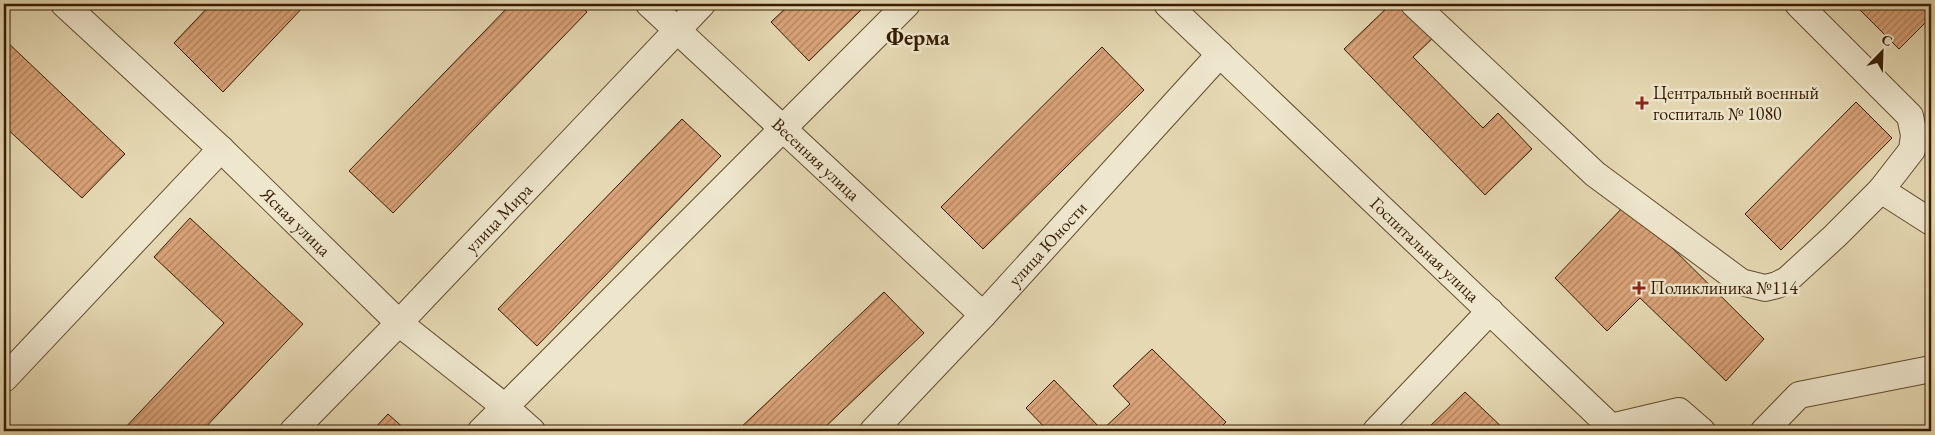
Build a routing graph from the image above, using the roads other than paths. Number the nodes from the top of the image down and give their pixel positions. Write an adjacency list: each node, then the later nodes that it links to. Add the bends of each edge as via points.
1 (64, 4): 11 (street, Ясная улица)
2 (649, 4): 8 (street, Весенняя улица)
3 (702, 4): 8 (street, улица Мира)
4 (907, 4): 10 (street)
5 (1167, 4): 9 (street, Госпитальная улица)
6 (1414, 4): 12 (street, via 1595,174 1742,282 1764,288 1787,280)
7 (1798, 4): 12 (street, via 1910,116 1914,135 1912,150)
8 (677, 30): 10 (street, Весенняя улица); 16 (street, улица Мира)
9 (1220, 54): 14 (street, Госпитальная улица); 15 (street, улица Юности)
10 (782, 128): 15 (street, Весенняя улица); 19 (street)
11 (221, 149): 16 (street, Ясная улица); 18 (street)
12 (1881, 190): 13 (street)
13 (1931, 222)
14 (1490, 311): 20 (street, Госпитальная улица); 25 (street)
15 (982, 315): 24 (street, улица Юности)
16 (399, 323): 19 (street, Ясная улица); 21 (street, улица Мира)
17 (1931, 369): 27 (street, via 1799,394)
18 (4, 379)
19 (504, 407): 22 (street); 23 (street, Ясная улица)
20 (1590, 423): 26 (street, Госпитальная улица, via 1611,427 1679,411)
21 (293, 431)
22 (481, 431)
23 (532, 431)
24 (873, 431)
25 (1376, 431)
26 (1702, 431)
27 (1764, 431)

